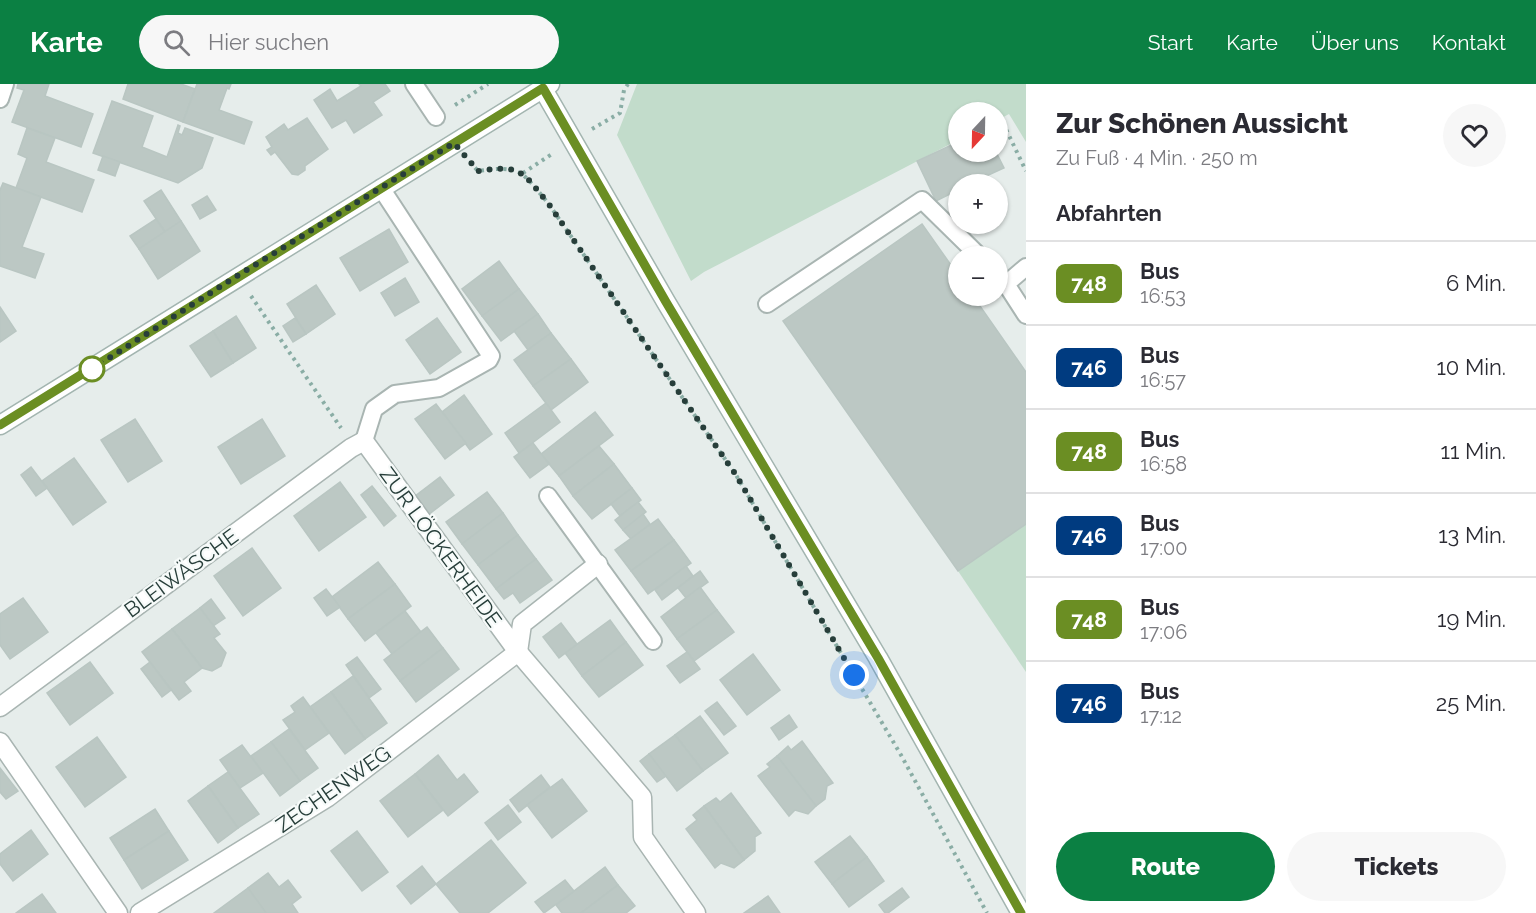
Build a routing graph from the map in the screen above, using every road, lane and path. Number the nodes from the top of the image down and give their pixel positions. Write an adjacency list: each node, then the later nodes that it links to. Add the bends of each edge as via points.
1 (5, 84): 5 (lane)
2 (414, 84): 6 (lane)
3 (488, 84): 6 (path)
4 (546, 86): 8 (street); 30 (street, via 672,312 878,658)
5 (0, 99)
6 (436, 117)
7 (1008, 135): 9 (path)
8 (454, 143): 10 (street); 29 (path, via 478,171 502,168 523,173 548,203 736,475 902,755)
9 (1026, 171)
10 (381, 188): 13 (street); 19 (lane, via 490,356 439,388 395,394 375,409)
11 (969, 246): 16 (lane, via 922,200)
12 (1026, 267): 14 (lane)
13 (237, 276): 18 (street); 19 (path)
14 (1008, 277)
15 (1008, 289): 17 (lane)
16 (767, 304)
17 (1026, 315)
18 (0, 425)
19 (357, 444): 23 (street, ZUR LÖCKERHEIDE); 24 (street, BLEIWÄSCHE)
20 (549, 496): 21 (lane)
21 (598, 564): 22 (lane); 23 (street, ZUR LÖCKERHEIDE, via 522,624)
22 (653, 641)
23 (518, 652): 27 (street, ZECHENWEG, via 328,797); 28 (street, ZUR LÖCKERHEIDE, via 642,797 643,837)
24 (0, 707)
25 (0, 742): 26 (street)
26 (118, 913)
27 (140, 913)
28 (696, 913)
29 (987, 913)
30 (1021, 913)

